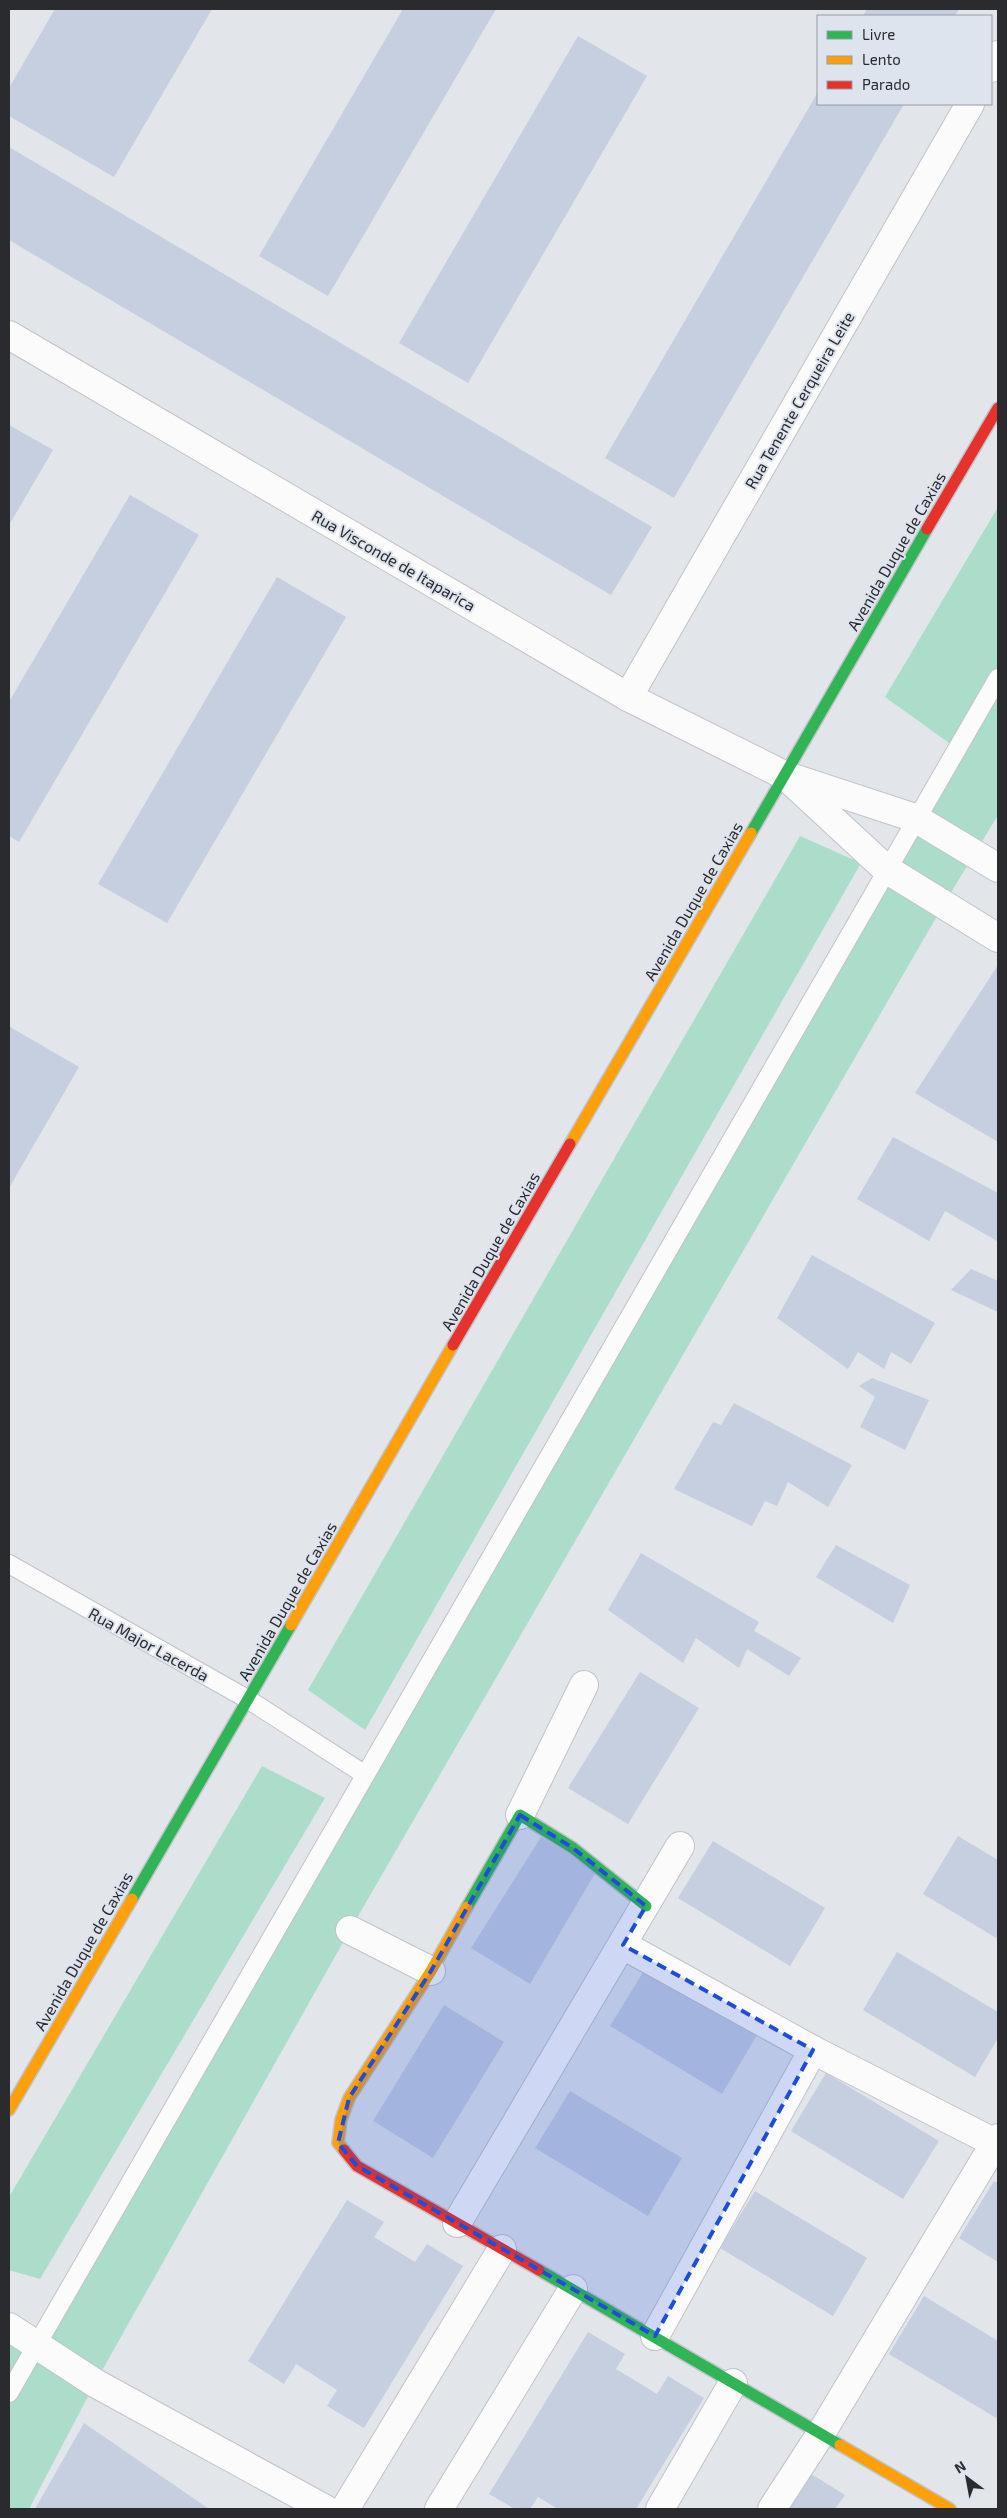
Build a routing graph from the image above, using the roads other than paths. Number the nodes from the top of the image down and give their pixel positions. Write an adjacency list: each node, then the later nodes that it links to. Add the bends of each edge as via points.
1 (998, 55): 2 (street)
2 (992, 66)
3 (969, 105): 7 (street, Rua Tenente Cerqueira Leite)
4 (9, 335): 7 (street, Rua Visconde de Itaparica)
5 (998, 408): 8 (main road, Avenida Duque de Caxias)
6 (998, 678): 9 (lane)
7 (628, 697): 8 (street, Rua Visconde de Itaparica)
8 (784, 775): 9 (street, Rua Visconde de Itaparica); 11 (street, Rua Visconde de Itaparica); 15 (main road, Avenida Duque de Caxias)
9 (915, 818): 10 (street, Rua Visconde de Itaparica); 11 (lane)
10 (998, 868)
11 (886, 869): 12 (street, Rua Visconde de Itaparica); 16 (lane)
12 (998, 938)
13 (9, 1564): 15 (lane, Rua Major Lacerda)
14 (584, 1685): 17 (street)
15 (248, 1700): 16 (lane, Rua Major Lacerda); 24 (main road, Avenida Duque de Caxias)
16 (364, 1774): 31 (lane)
17 (520, 1815): 19 (main road, via 573,1848); 22 (main road)
18 (680, 1846): 19 (street)
19 (646, 1906): 21 (street)
20 (350, 1930): 22 (street)
21 (623, 1945): 23 (street); 26 (street)
22 (431, 1971): 26 (main road, via 350,2098 341,2120 338,2144 357,2166)
23 (813, 2050): 25 (street); 30 (street)
24 (9, 2110)
25 (997, 2140): 34 (street)
26 (457, 2223): 27 (main road)
27 (502, 2249): 28 (main road); 36 (street)
28 (573, 2289): 30 (main road); 37 (street)
29 (9, 2326): 31 (street)
30 (656, 2336): 32 (main road)
31 (37, 2343): 33 (lane); 35 (street, via 96,2383)
32 (733, 2383): 34 (main road); 38 (street)
33 (9, 2393)
34 (820, 2435): 39 (street); 40 (main road)
35 (325, 2509)
36 (345, 2509)
37 (438, 2509)
38 (660, 2509)
39 (772, 2509)
40 (950, 2509)

